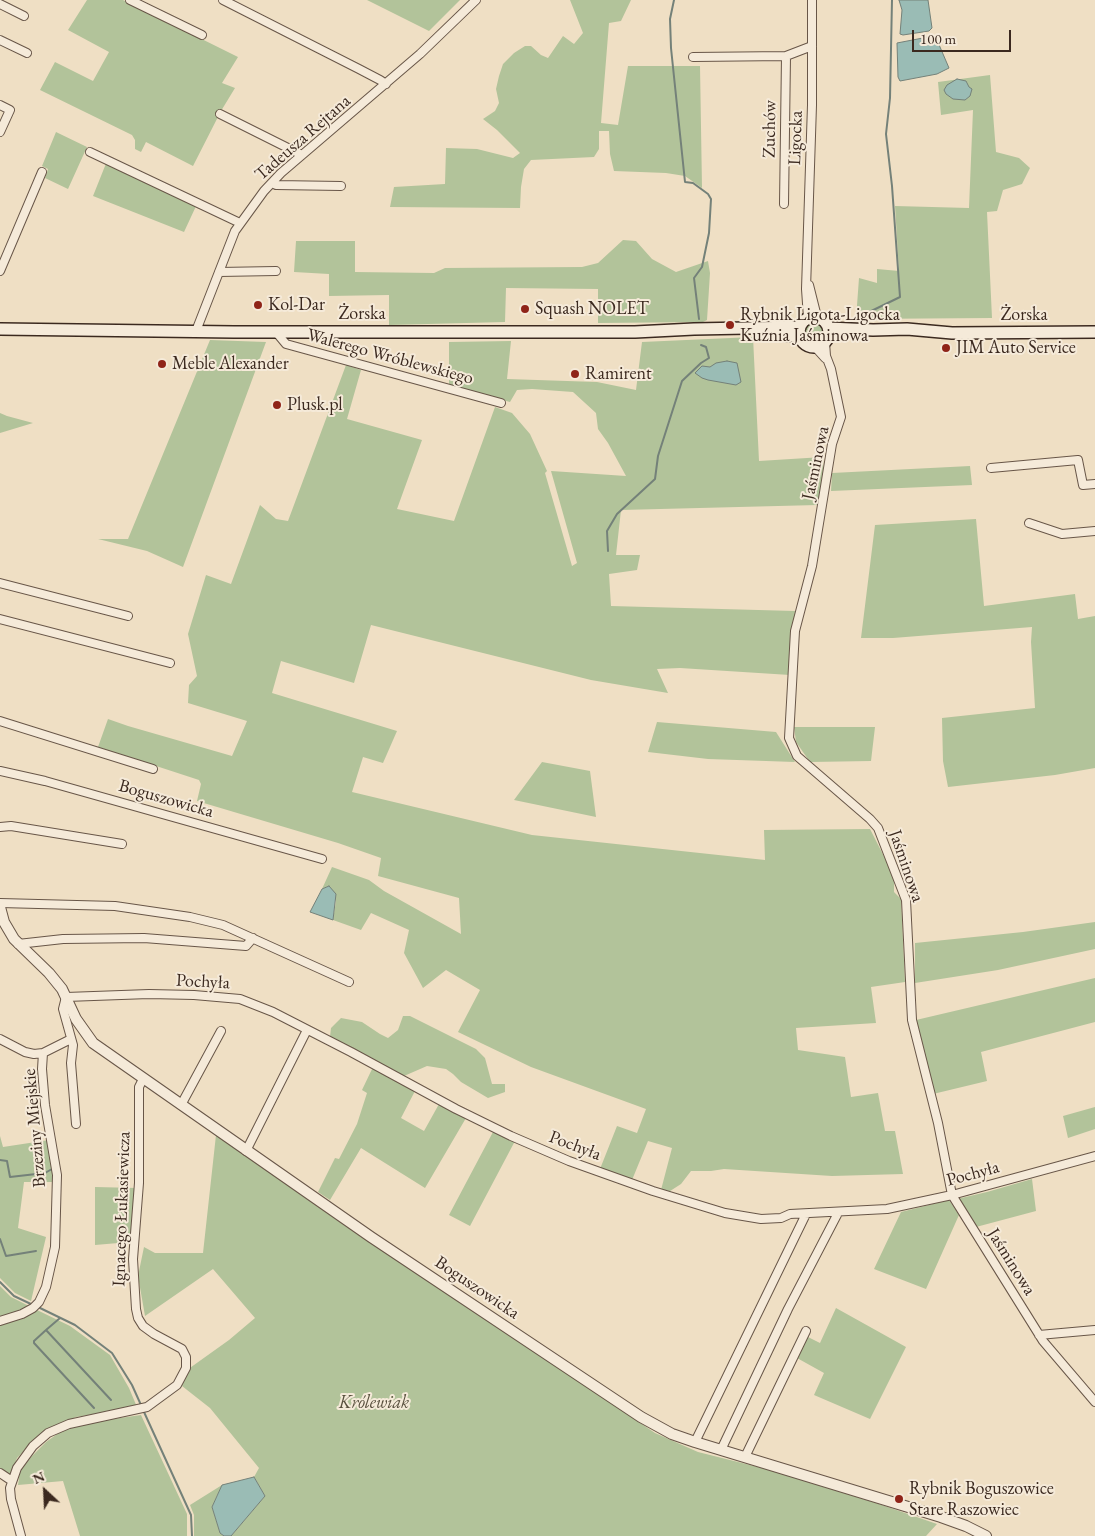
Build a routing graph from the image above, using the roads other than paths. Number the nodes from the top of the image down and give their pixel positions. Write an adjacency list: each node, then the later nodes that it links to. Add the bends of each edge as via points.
1 (130, 0): 7 (street)
2 (223, 0): 13 (street)
3 (476, 0): 13 (street, Tadeusza Rejtana)
4 (812, 0): 9 (street, Ligocka)
5 (0, 4): 6 (street)
6 (24, 16)
7 (202, 35)
8 (0, 40): 10 (street)
9 (812, 46): 11 (street); 27 (street, Ligocka, via 806,289)
10 (27, 53)
11 (786, 56): 12 (street); 22 (street, Zuchów)
12 (693, 57)
13 (386, 84): 18 (street, Tadeusza Rejtana)
14 (0, 105): 16 (street, via 10,110)
15 (220, 114): 18 (street)
16 (0, 132)
17 (90, 152): 23 (street)
18 (302, 156): 20 (street, Tadeusza Rejtana)
19 (42, 172): 24 (street)
20 (272, 183): 21 (street); 23 (street, Tadeusza Rejtana)
21 (341, 186)
22 (784, 204)
23 (240, 223): 26 (street, Tadeusza Rejtana)
24 (0, 271)
25 (276, 271): 26 (street)
26 (220, 272): 29 (street, Tadeusza Rejtana)
27 (813, 317): 31 (main road); 33 (main road, via 824,320)
28 (0, 329): 29 (main road, Żorska)
29 (196, 331): 30 (main road, Żorska)
30 (276, 332): 31 (main road, Żorska, via 635,332 661,336); 34 (street, Walerego Wróblewskiego, via 286,344)
31 (800, 332): 33 (main road, via 807,345)
32 (1095, 332): 33 (main road, Żorska)
33 (824, 338): 64 (street, Jaśminowa, via 841,417 832,444 812,566 795,630 789,738 797,756 878,828 906,900 912,1020)
34 (502, 403)
35 (991, 468): 36 (street, via 1078,460 1083,485)
36 (1095, 484)
37 (1029, 523): 38 (street, via 1062,534)
38 (1095, 531)
39 (0, 583): 40 (street)
40 (128, 616)
41 (0, 619): 42 (street)
42 (170, 663)
43 (0, 721): 44 (street, Boguszowicka)
44 (153, 769)
45 (0, 771): 48 (street, Boguszowicka)
46 (0, 827): 47 (street, via 11,826)
47 (122, 844)
48 (322, 859)
49 (0, 905): 50 (street, Boguszowicka, via 115,906 190,917 223,925); 51 (street, Boguszowicka, via 4,922)
50 (253, 938): 51 (street, via 246,946 144,938 63,939); 52 (street, Boguszowicka)
51 (18, 944): 53 (street, Boguszowicka, via 50,973)
52 (349, 982)
53 (66, 997): 54 (street, Pochyła, via 149,994 240,999); 57 (street, via 63,1009); 59 (street, Boguszowicka, via 76,1019 93,1043)
54 (307, 1030): 62 (street); 66 (street, Pochyła, via 464,1113 569,1161 725,1213 761,1219)
55 (221, 1031): 60 (street)
56 (0, 1039): 58 (street, via 24,1052)
57 (71, 1039): 58 (street); 61 (street)
58 (43, 1053): 67 (street, Brzeziny Miejskie, via 45,1105 57,1175 55,1247 46,1287 35,1306 14,1318)
59 (143, 1079): 60 (street, Boguszowicka); 76 (street, Ignacego Łukasiewicza, via 139,1087 139,1183 133,1259 136,1309 143,1326 182,1348 186,1361 184,1374 172,1390 147,1407 76,1422 48,1434 27,1453)
60 (181, 1105): 62 (street, Boguszowicka)
61 (76, 1124)
62 (246, 1152): 72 (street, Boguszowicka, via 641,1417)
63 (1095, 1156): 64 (street, Pochyła)
64 (952, 1195): 65 (street, Pochyła, via 887,1209); 70 (street, Jaśminowa)
65 (838, 1213): 66 (street, Pochyła); 73 (street)
66 (806, 1214): 72 (street)
67 (0, 1321)
68 (806, 1330): 74 (street)
69 (1095, 1330): 70 (street)
70 (1039, 1335): 71 (street, Jaśminowa)
71 (1095, 1402)
72 (695, 1442): 73 (street, Boguszowicka)
73 (721, 1450): 74 (street, Boguszowicka)
74 (745, 1457): 78 (street, Boguszowicka, via 942,1518)
75 (0, 1473): 76 (street)
76 (12, 1481): 77 (street, Ignacego Łukasiewicza, via 10,1493)
77 (21, 1536)
78 (986, 1536)

